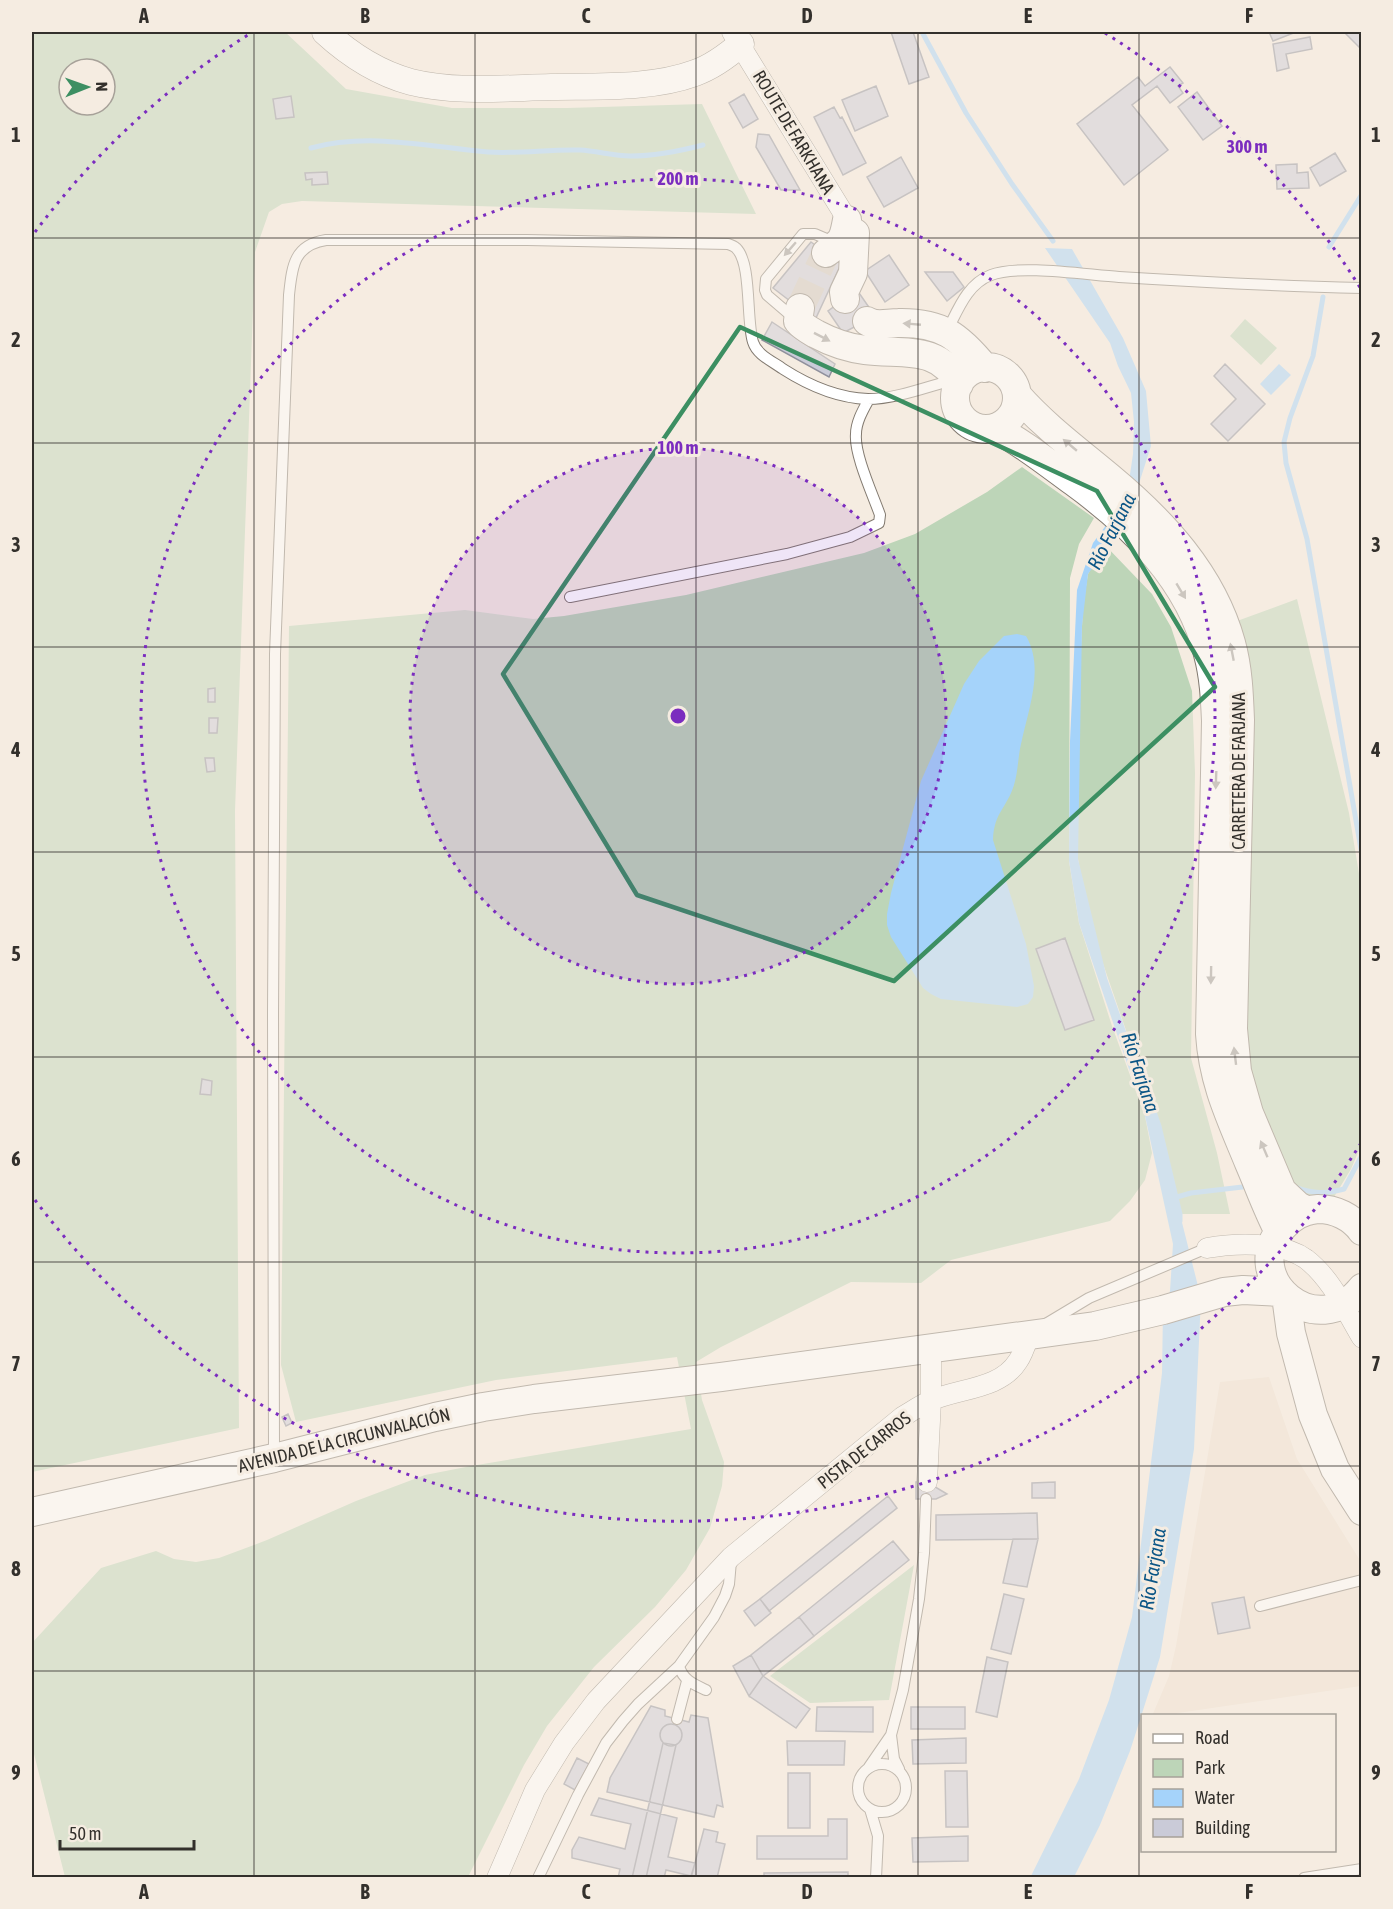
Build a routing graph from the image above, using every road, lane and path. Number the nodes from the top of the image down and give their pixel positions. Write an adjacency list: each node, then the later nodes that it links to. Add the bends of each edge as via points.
1 (326, 32): 2 (street, via 353,55 382,72 443,87 488,88 629,85 672,80 716,63)
2 (737, 38): 3 (street, ROUTE DE FARKHANA)
3 (842, 237): 5 (main road, via 855,263); 6 (lane, one-way to 6, via 803,234 766,279 767,295)
4 (1362, 288): 7 (lane, via 1005,271 984,278 970,289)
5 (845, 298)
6 (799, 314): 8 (main road, one-way to 8, via 802,326 828,341)
7 (947, 331): 8 (main road, CARRETERA DE FARJANA, one-way to 8, via 912,323 871,323 859,339); 9 (main road, CARRETERA DE FARJANA)
8 (863, 350): 10 (main road, via 928,355 944,364)
9 (985, 368): 10 (main road, via 970,372); 11 (main road, CARRETERA DE FARJANA, via 1003,372)
10 (958, 382): 12 (lane); 13 (main road, CARRETERA DE FARJANA, via 956,402 963,418 977,428)
11 (1017, 395): 13 (main road, via 1009,419); 14 (main road, CARRETERA DE FARJANA, one-way to 11)
12 (869, 399): 15 (lane, via 855,435 880,515 879,523 850,537 787,554); 29 (lane, via 834,393 802,381 757,349 742,258 728,244 326,240 309,245 294,262 289,295 275,654)
13 (994, 428): 14 (main road, CARRETERA DE FARJANA)
14 (1107, 491): 16 (main road, CARRETERA DE FARJANA, via 1152,533 1208,652 1214,682 1216,764 1211,1056 1216,1078 1240,1115)
15 (570, 597)
16 (1270, 1187): 17 (main road, CARRETERA DE FARJANA); 19 (main road, CARRETERA DE FARJANA, via 1266,1205)
17 (1308, 1211): 18 (main road, via 1330,1210 1351,1219); 19 (main road, via 1292,1219)
18 (1361, 1229)
19 (1274, 1244): 20 (street); 21 (main road); 22 (main road, CARRETERA DE FARJANA, via 1271,1267); 23 (street, via 1305,1258)
20 (1202, 1250): 24 (lane, via 1089,1298)
21 (1224, 1292): 22 (main road); 24 (main road, AVENIDA DE LA CIRCUNVALACIÓN, via 1095,1326)
22 (1284, 1294): 23 (main road, via 1307,1308); 27 (main road)
23 (1348, 1301): 25 (street); 27 (main road, via 1302,1336)
24 (1029, 1335): 26 (main road, AVENIDA DE LA CIRCUNVALACIÓN); 28 (street, PISTA DE CARROS, via 1009,1372 980,1386)
25 (1362, 1338)
26 (931, 1347): 28 (street); 29 (main road, AVENIDA DE LA CIRCUNVALACIÓN, via 483,1407)
27 (1296, 1351): 31 (main road, via 1323,1441 1335,1469)
28 (931, 1400): 30 (street); 33 (street, PISTA DE CARROS, via 902,1417)
29 (274, 1458): 32 (main road, AVENIDA DE LA CIRCUNVALACIÓN)
30 (926, 1490): 40 (lane, via 919,1599)
31 (1362, 1511)
32 (32, 1512)
33 (732, 1557): 36 (lane, via 721,1606); 47 (street, PISTA DE CARROS, via 596,1701 564,1743 535,1790)
34 (1362, 1580): 35 (lane)
35 (1260, 1606)
36 (679, 1666): 37 (lane); 48 (lane, via 638,1704 606,1743)
37 (687, 1681): 38 (lane); 39 (lane)
38 (706, 1690)
39 (677, 1719)
40 (891, 1735): 41 (lane); 42 (lane)
41 (868, 1767): 42 (lane, via 879,1763); 43 (lane, via 861,1774 858,1794)
42 (899, 1770): 44 (lane, via 904,1776 906,1793 903,1801)
43 (870, 1809): 44 (lane); 45 (lane)
44 (890, 1811): 45 (lane)
45 (878, 1836): 49 (lane)
46 (1362, 1869): 50 (lane)
47 (497, 1878)
48 (538, 1878)
49 (876, 1878)
50 (1304, 1878)

